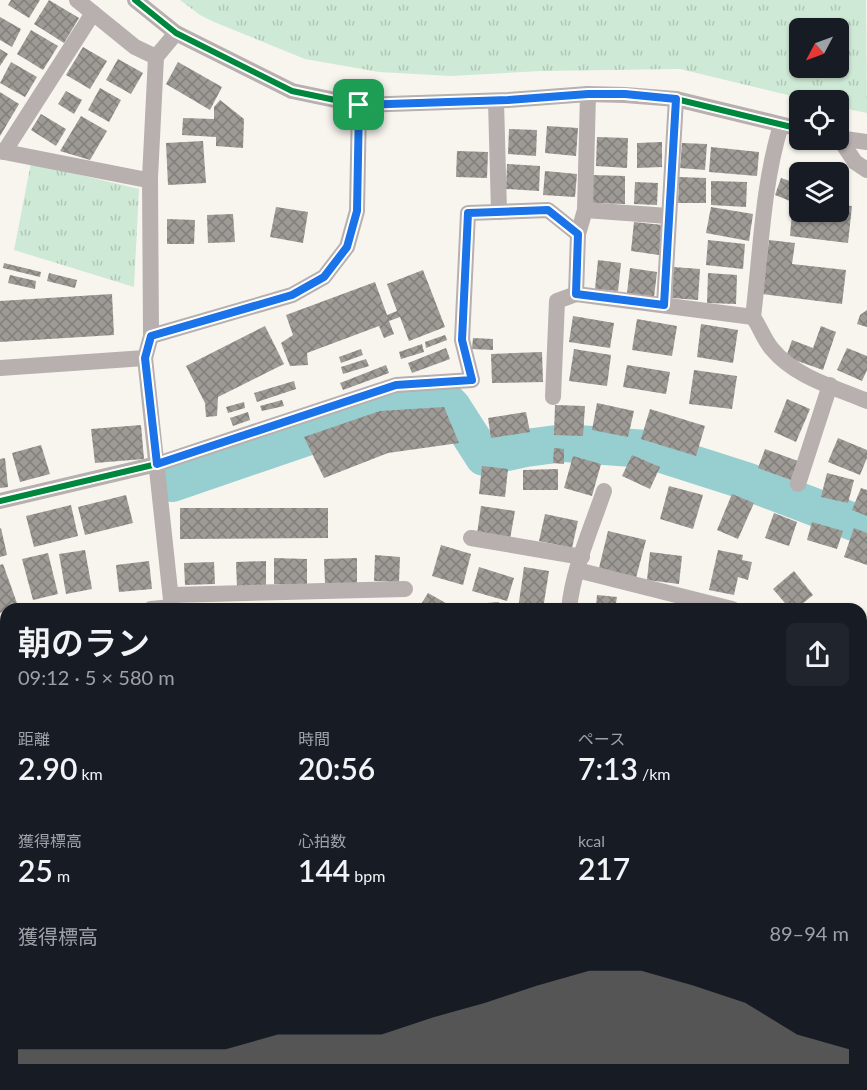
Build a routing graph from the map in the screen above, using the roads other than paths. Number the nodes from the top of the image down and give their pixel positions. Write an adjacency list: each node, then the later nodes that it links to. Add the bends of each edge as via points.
1 (77, 0): 3 (street)
2 (135, 0): 4 (street)
3 (93, 13): 5 (street, via 135,47); 13 (street)
4 (176, 33): 5 (street); 9 (street, via 292,91)
5 (156, 57): 15 (street)
6 (588, 94): 7 (street); 8 (street); 16 (street)
7 (676, 99): 10 (street); 18 (street)
8 (496, 101): 9 (street); 17 (street)
9 (359, 105): 23 (street, via 357,211 347,247 324,277 292,295)
10 (781, 125): 11 (street); 22 (street, via 765,197)
11 (789, 127)
12 (867, 141): 14 (street, via 838,138 855,162)
13 (2, 152): 15 (street)
14 (867, 170)
15 (150, 178): 23 (street)
16 (585, 210): 18 (street); 19 (street)
17 (499, 212): 19 (street, via 548,210); 29 (street, via 468,213 462,340 472,380 396,385)
18 (668, 216): 21 (street)
19 (578, 234): 20 (street)
20 (576, 294): 21 (street); 27 (street, via 556,301)
21 (664, 305): 22 (street)
22 (753, 317): 26 (street, via 771,348 793,370)
23 (151, 336): 24 (street)
24 (145, 358): 25 (street); 29 (street)
25 (0, 368)
26 (830, 385): 28 (street); 30 (street)
27 (553, 397)
28 (867, 401)
29 (157, 464): 32 (street); 36 (street)
30 (798, 484)
31 (604, 491): 34 (street)
32 (0, 501)
33 (471, 538): 34 (street)
34 (580, 564): 38 (street); 39 (street)
35 (405, 590): 37 (street)
36 (172, 603)
37 (189, 603)
38 (570, 603)
39 (702, 603)

